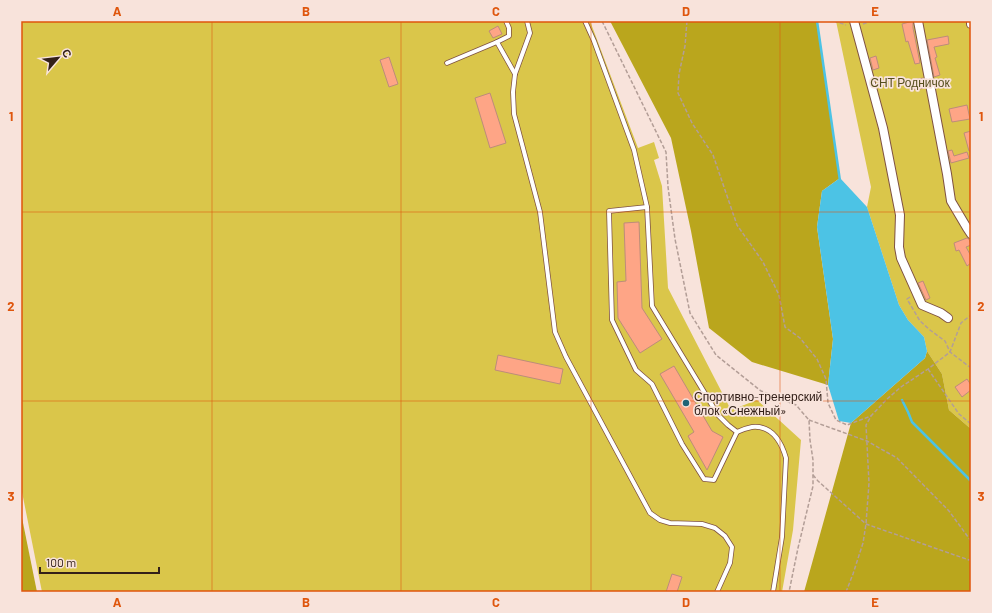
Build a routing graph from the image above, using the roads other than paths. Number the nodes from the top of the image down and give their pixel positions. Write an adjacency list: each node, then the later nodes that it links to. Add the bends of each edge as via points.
1 (506, 21): 6 (lane, via 509,36)
2 (527, 21): 8 (lane, via 530,33)
3 (585, 21): 9 (lane, via 634,150)
4 (918, 21): 10 (street, via 951,201)
5 (854, 24): 11 (street, via 883,128 900,216 901,258 922,305)
6 (497, 42): 7 (lane); 8 (lane)
7 (447, 63)
8 (515, 74): 13 (lane, via 514,114 540,212 555,332 650,513 670,523 702,524 715,528 725,536 732,547 730,563)
9 (647, 207): 12 (lane, via 652,306 718,416); 12 (lane, via 609,211 612,320 636,370 652,384 682,444 704,479 714,480)
10 (971, 234)
11 (948, 318)
12 (737, 432): 14 (lane, via 752,427 772,433 778,439 786,458 782,537)
13 (717, 592)
14 (773, 592)

